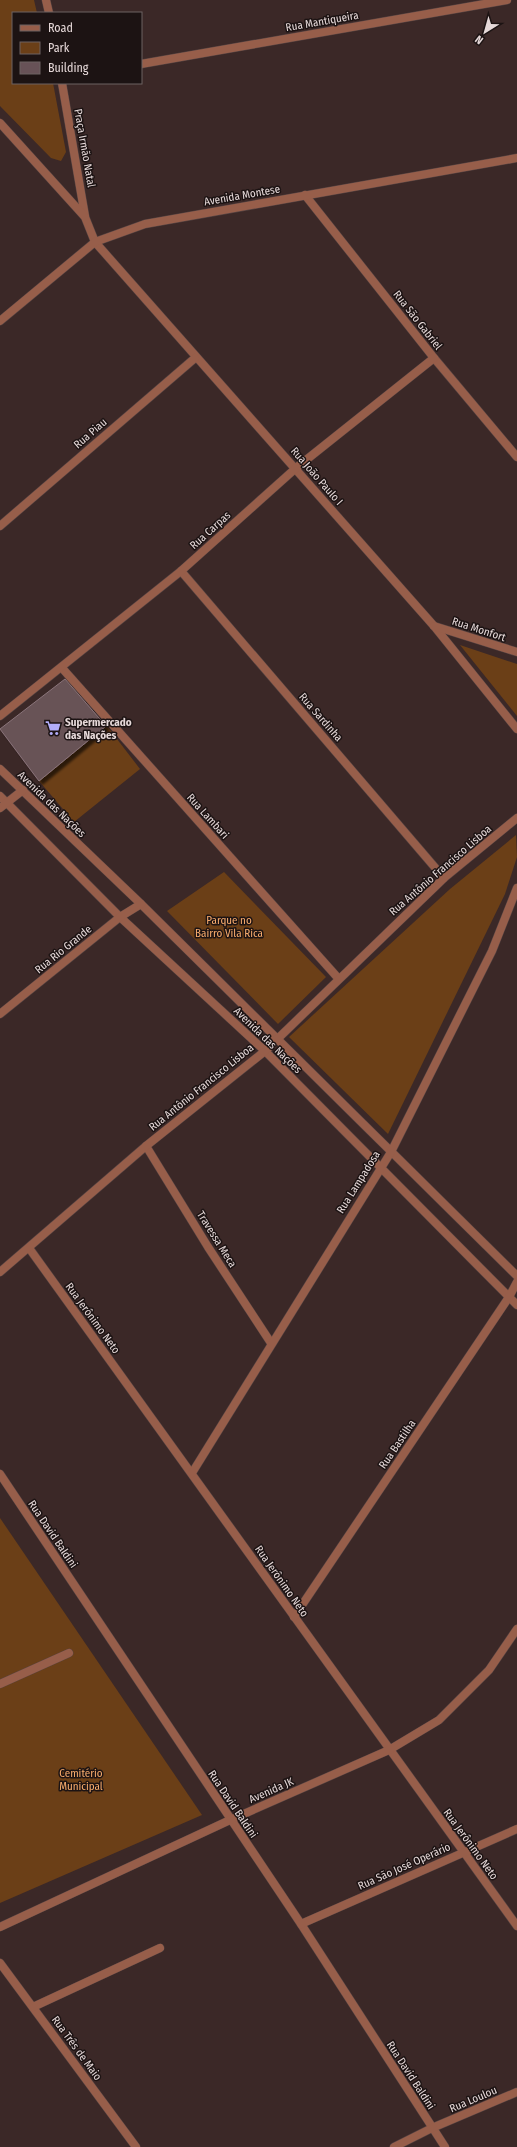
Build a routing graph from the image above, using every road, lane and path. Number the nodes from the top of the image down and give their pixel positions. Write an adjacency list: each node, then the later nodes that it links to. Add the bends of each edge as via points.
1 (46, 0): 3 (street)
2 (507, 0): 4 (street, Rua Mantiqueira)
3 (49, 12)
4 (142, 64)
5 (62, 84): 9 (street, Praça Irmão Natal)
6 (0, 123): 9 (street, Praça Irmão Natal)
7 (517, 158): 8 (street, Avenida Montese)
8 (306, 195): 10 (street, Avenida Montese, via 145,224); 13 (street, Rua São Gabriel)
9 (84, 216): 10 (street, Praça Irmão Natal)
10 (95, 242): 11 (street, Avenida Montese); 12 (street, Rua João Paulo I)
11 (0, 321)
12 (195, 358): 15 (street, Rua João Paulo I); 16 (street, Rua Piau)
13 (434, 358): 14 (street, Rua São Gabriel); 15 (street, Rua Carpas)
14 (517, 457)
15 (296, 468): 17 (street, Rua Carpas); 18 (street, Rua João Paulo I)
16 (0, 526)
17 (181, 571): 20 (street, Rua Carpas); 28 (street, Rua Sardinha)
18 (434, 626): 19 (street, Rua Monfort); 22 (street, Rua João Paulo I)
19 (517, 652)
20 (62, 668): 21 (street, Rua Carpas); 32 (street, Rua Lambari)
21 (0, 716)
22 (517, 729)
23 (0, 769): 24 (street, Avenida das Nações)
24 (23, 790): 26 (street); 30 (street, Avenida das Nações)
25 (0, 796): 26 (street, Avenida das Nações)
26 (3, 805): 31 (street, Avenida das Nações)
27 (517, 818): 28 (street, Rua Antônio Francisco Lisboa)
28 (444, 878): 32 (street, Rua Antônio Francisco Lisboa)
29 (517, 888): 37 (street, Rua Lampadosa, via 492,951)
30 (141, 904): 31 (street, Rua Rio Grande); 34 (street, Avenida das Nações)
31 (120, 916): 33 (street, Rua Rio Grande); 35 (street, Avenida das Nações)
32 (338, 978): 34 (street, Rua Antônio Francisco Lisboa)
33 (0, 1014)
34 (277, 1039): 35 (street, Rua Antônio Francisco Lisboa); 37 (street, Avenida das Nações)
35 (264, 1051): 36 (street, Rua Antônio Francisco Lisboa); 38 (street, Avenida das Nações)
36 (146, 1146): 39 (street, Rua Antônio Francisco Lisboa); 45 (street, Travessa Meca)
37 (391, 1152): 38 (street, Rua Lampadosa); 41 (street, Avenida das Nações)
38 (381, 1167): 43 (street, Avenida das Nações); 45 (street, Rua Lampadosa)
39 (29, 1248): 40 (street, Rua Antônio Francisco Lisboa); 46 (street, Rua Jerônimo Neto)
40 (0, 1272)
41 (517, 1276)
42 (517, 1282): 43 (street, Rua Bastilha)
43 (509, 1297): 44 (street, Avenida das Nações); 48 (street, Rua Bastilha)
44 (517, 1305)
45 (271, 1343): 46 (street, Rua Lampadosa)
46 (192, 1473): 48 (street, Rua Jerônimo Neto)
47 (0, 1474): 53 (street, Rua David Baldini)
48 (294, 1617): 52 (street, Rua Jerônimo Neto)
49 (517, 1629): 52 (street, Avenida JK, via 489,1670 439,1720)
50 (69, 1653): 51 (street)
51 (0, 1684)
52 (389, 1750): 53 (street, Avenida JK); 55 (street, Rua Jerônimo Neto)
53 (230, 1820): 56 (street, Rua David Baldini); 58 (street, Avenida JK)
54 (517, 1830): 55 (street, Rua São José Operário)
55 (463, 1852): 56 (street, Rua São José Operário); 57 (street, Rua Jerônimo Neto)
56 (302, 1924): 63 (street, Rua David Baldini)
57 (517, 1926)
58 (0, 1927)
59 (160, 1948): 61 (street)
60 (0, 1963): 61 (street, Rua Três de Maio)
61 (32, 2007): 64 (street, Rua Três de Maio)
62 (517, 2092): 63 (street, Rua Loulou)
63 (432, 2128): 65 (street, Rua Loulou); 66 (street, Rua David Baldini)
64 (136, 2147)
65 (394, 2147)
66 (445, 2147)

